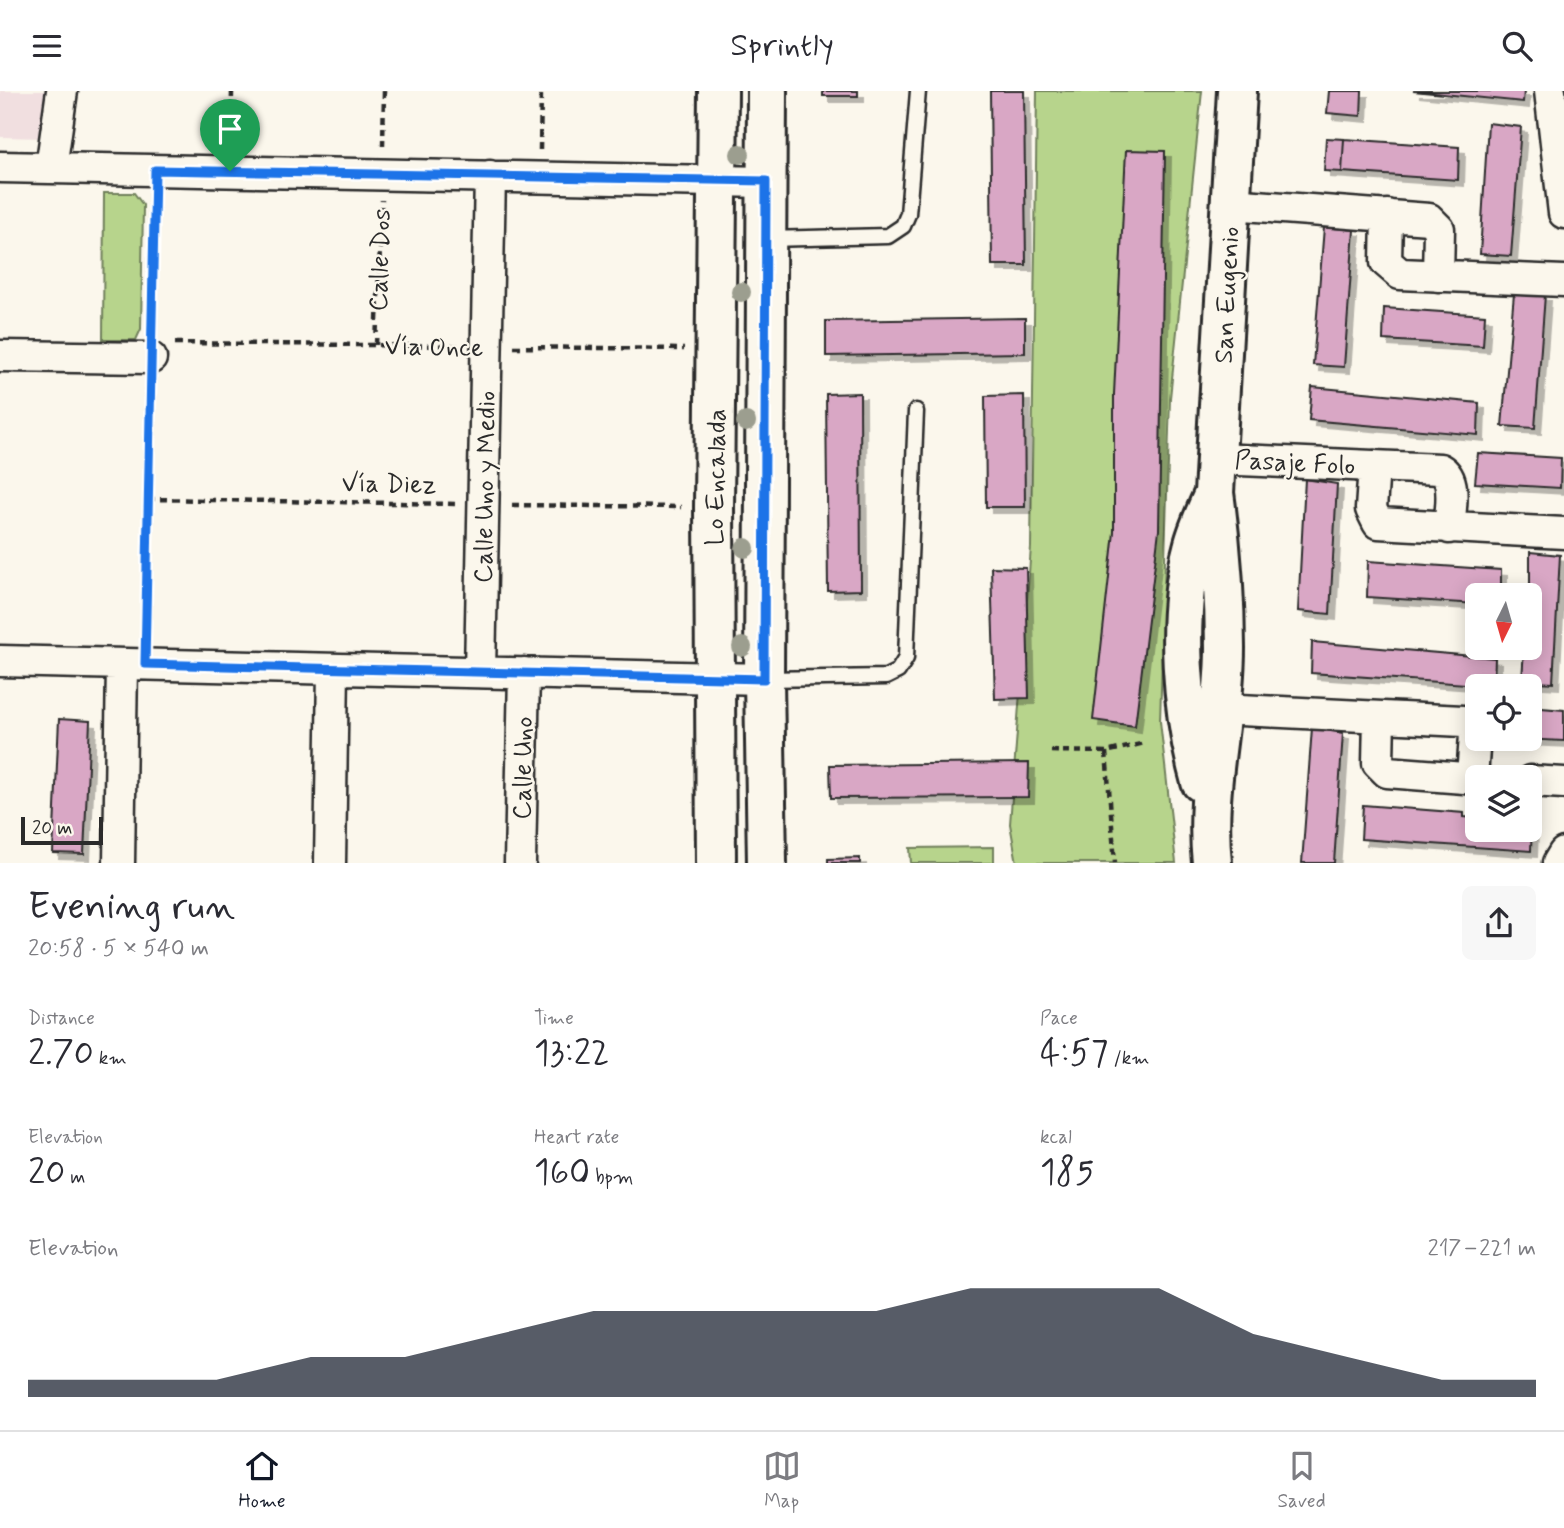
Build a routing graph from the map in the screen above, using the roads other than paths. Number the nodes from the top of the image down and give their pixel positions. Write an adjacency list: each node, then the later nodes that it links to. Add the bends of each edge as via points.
1 (62, 91): 8 (street)
2 (718, 91): 10 (street, Lo Encalada)
3 (767, 91): 11 (street, Lo Encalada)
4 (918, 91): 15 (lane, via 908,213 903,226 888,236)
5 (1550, 91): 13 (street)
6 (1238, 93): 12 (street, San Eugenio)
7 (0, 167): 8 (street)
8 (51, 168): 9 (street)
9 (489, 176): 10 (street); 28 (street, Calle Uno y Medio)
10 (718, 181): 11 (street); 30 (street, Lo Encalada)
11 (766, 181): 15 (street, Lo Encalada)
12 (1231, 204): 14 (street); 22 (street, San Eugenio)
13 (1564, 213)
14 (1387, 215): 16 (street, via 1429,219 1435,224 1440,235); 16 (street, via 1385,255 1389,268 1400,274)
15 (765, 239): 31 (street, Lo Encalada)
16 (1438, 276): 17 (street)
17 (1564, 281)
18 (152, 351): 19 (street)
19 (0, 356)
20 (916, 411): 31 (lane, via 906,658 898,671 886,677)
21 (1374, 466): 22 (street, Pasaje Folo); 23 (street, Pasaje Folo, via 1445,472 1451,486); 23 (street, Pasaje Folo, via 1370,509 1374,520)
22 (1215, 476): 32 (street, San Eugenio, via 1224,593); 38 (street, San Eugenio, via 1193,548 1183,634 1188,722)
23 (1449, 528): 24 (street, Pasaje Folo)
24 (1564, 533)
25 (0, 661): 26 (street)
26 (133, 664): 27 (street); 40 (street)
27 (333, 669): 28 (street); 41 (street)
28 (480, 672): 29 (street)
29 (524, 673): 30 (street); 42 (street, Calle Uno)
30 (714, 678): 31 (street); 43 (street, Lo Encalada)
31 (764, 679): 44 (street, Lo Encalada)
32 (1220, 709): 33 (street); 38 (street, San Eugenio)
33 (1379, 717): 34 (street, via 1467,722 1475,735); 35 (street, via 1378,763 1387,772)
34 (1475, 765)
35 (1465, 777)
36 (1542, 782): 37 (street)
37 (1564, 783)
38 (1208, 808): 45 (street, San Eugenio)
39 (1564, 853): 46 (street)
40 (119, 863)
41 (330, 863)
42 (520, 863)
43 (716, 863)
44 (767, 863)
45 (1212, 863)
46 (1558, 863)

